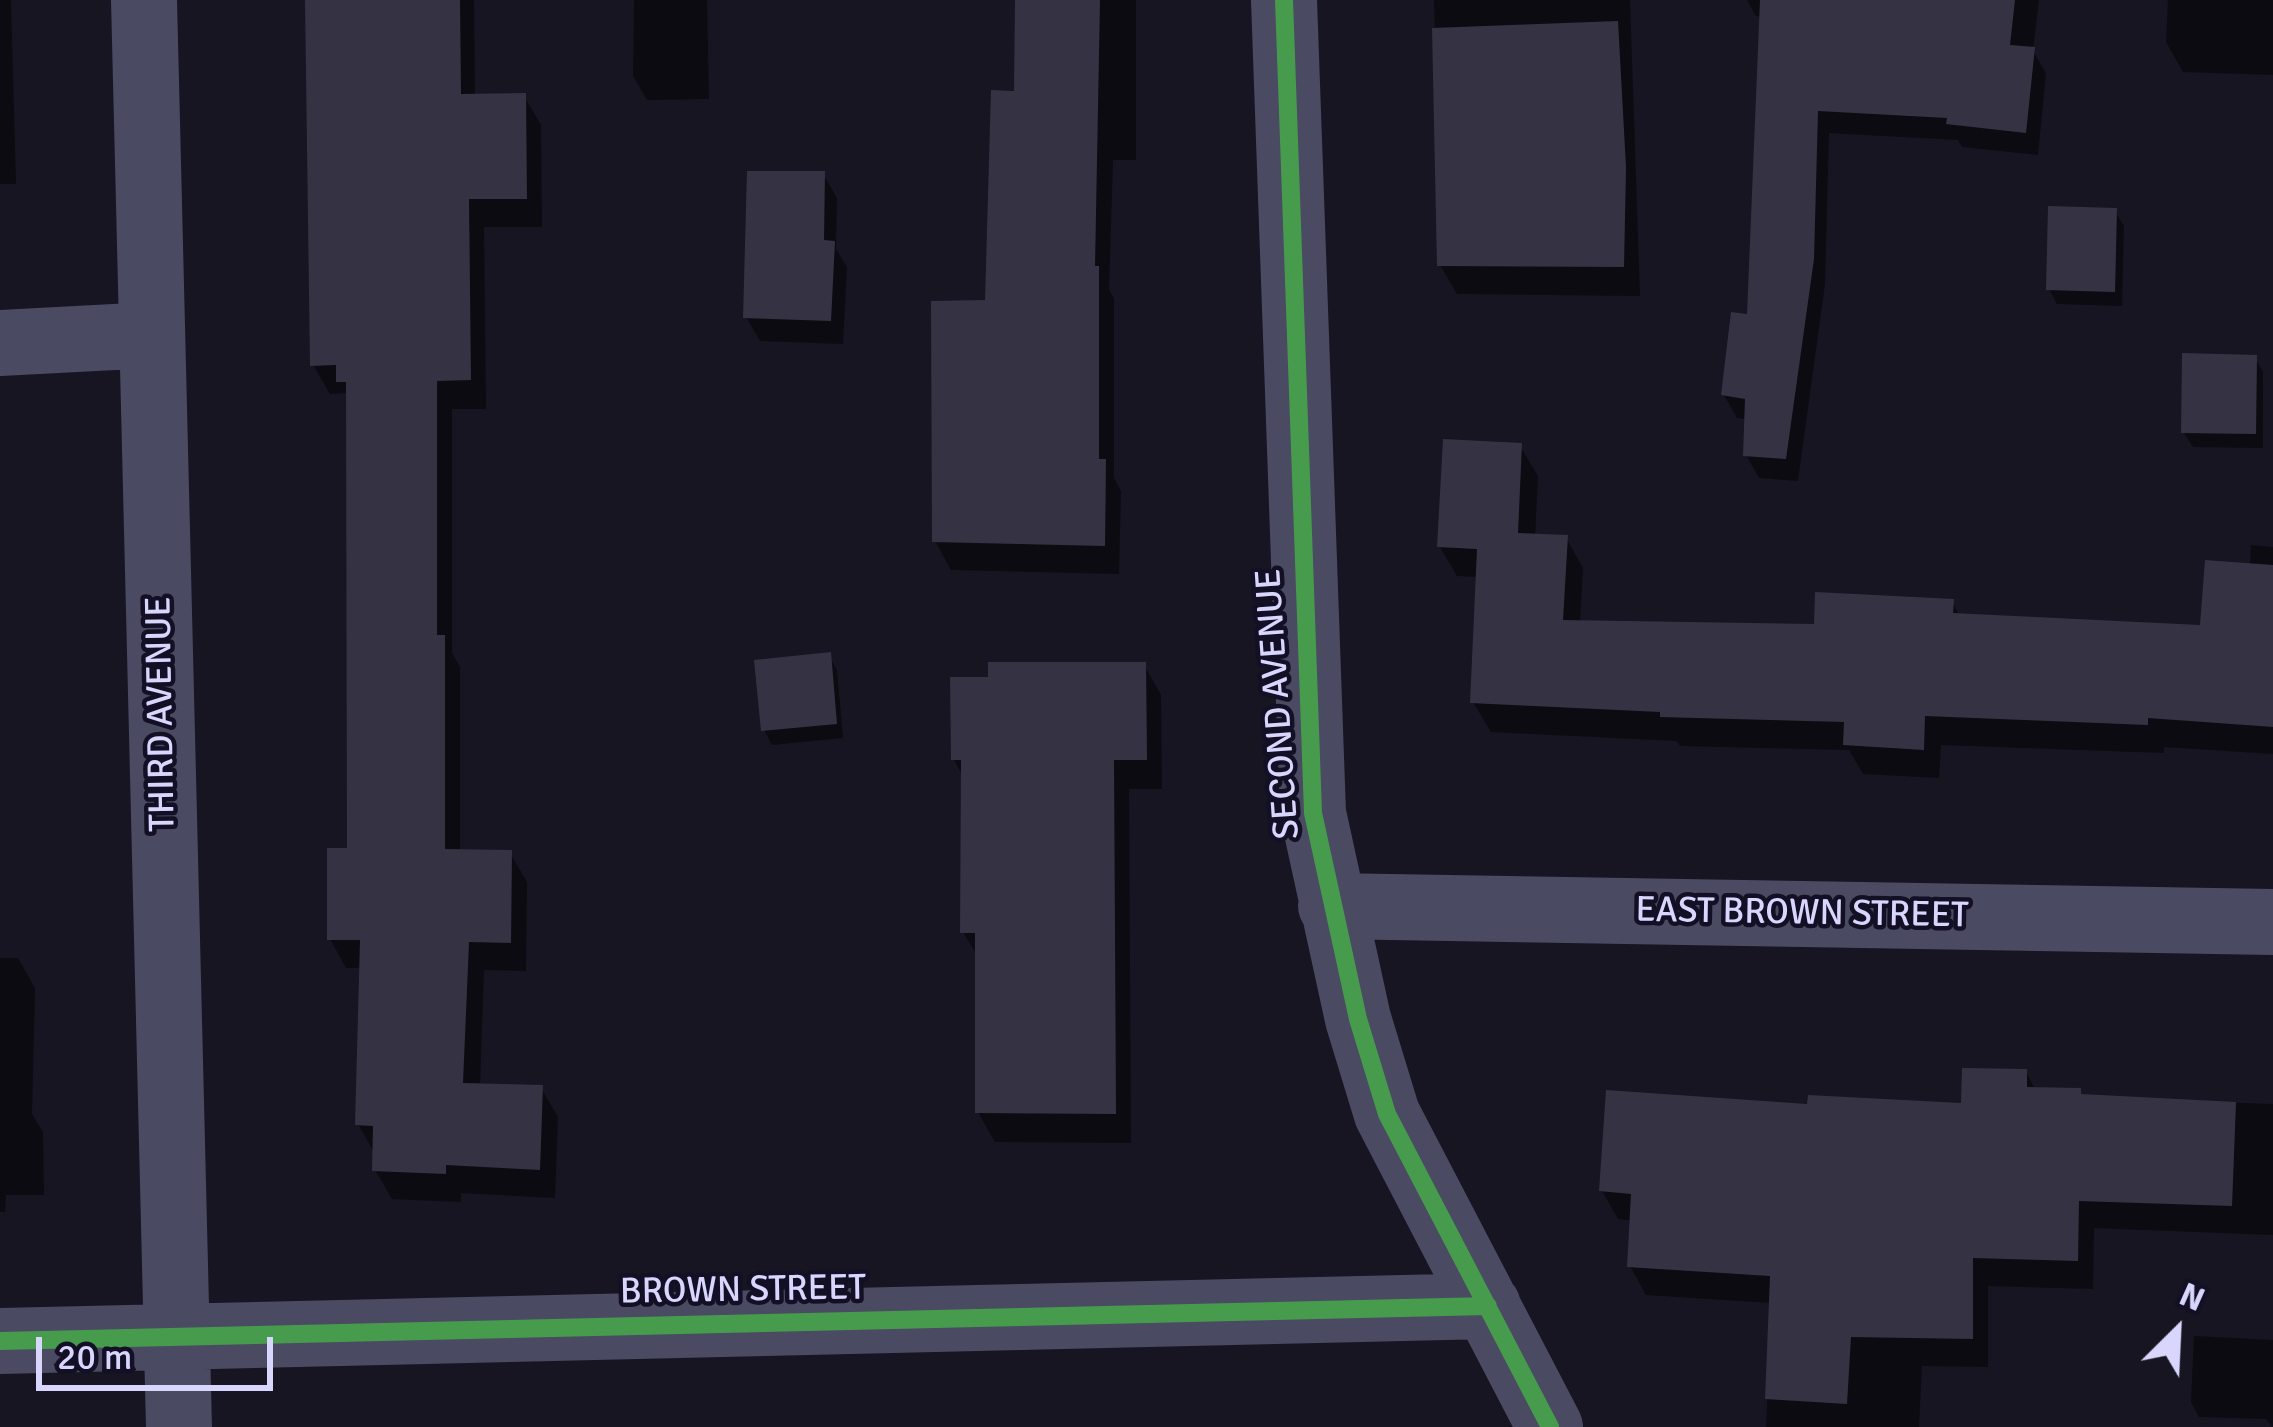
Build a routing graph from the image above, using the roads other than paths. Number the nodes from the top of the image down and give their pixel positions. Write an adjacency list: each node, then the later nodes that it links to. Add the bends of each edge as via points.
1 (145, 0): 3 (street, THIRD AVENUE)
2 (1284, 0): 5 (street, SECOND AVENUE, via 1313,813)
3 (152, 335): 4 (street); 8 (street, THIRD AVENUE)
4 (0, 343)
5 (1331, 906): 6 (street, EAST BROWN STREET); 7 (street, SECOND AVENUE, via 1387,1114)
6 (2273, 922)
7 (1488, 1306): 8 (street, BROWN STREET); 11 (street, SECOND AVENUE)
8 (178, 1337): 9 (street, BROWN STREET); 10 (street, THIRD AVENUE)
9 (0, 1341)
10 (179, 1427)
11 (1550, 1427)

